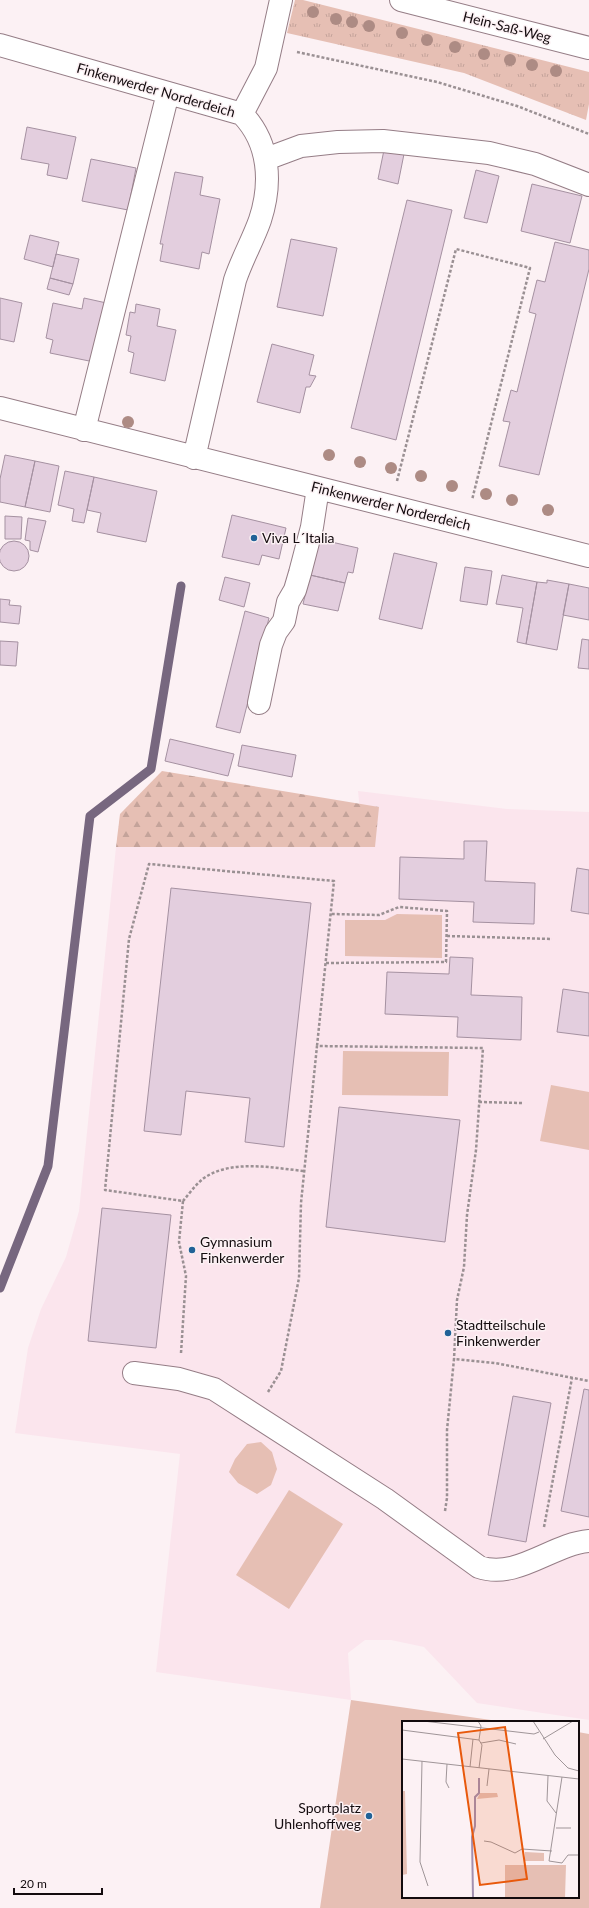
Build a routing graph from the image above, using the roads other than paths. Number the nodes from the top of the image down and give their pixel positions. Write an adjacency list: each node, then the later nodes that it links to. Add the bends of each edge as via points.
1 (281, 0): 6 (street, via 266,68)
2 (408, 1): 4 (street, Hein-Saß-Weg)
3 (0, 45): 5 (street, Finkenwerder Norderdeich)
4 (589, 48)
5 (168, 93): 6 (street, Finkenwerder Norderdeich); 10 (street)
6 (242, 114): 7 (street, Finkenwerder Norderdeich, via 258,136)
7 (266, 159): 8 (street, via 301,146 383,141 489,153 535,164); 11 (street, Finkenwerder Norderdeich, via 264,206 235,280)
8 (589, 184)
9 (0, 408): 10 (street, Finkenwerder Norderdeich)
10 (84, 430): 11 (street, Finkenwerder Norderdeich)
11 (194, 458): 12 (street, Finkenwerder Norderdeich)
12 (318, 488): 13 (street, Finkenwerder Norderdeich); 14 (street, via 312,527 300,573 288,602 284,621 276,632 271,646)
13 (589, 556)
14 (259, 703)
15 (134, 1373): 16 (street, via 179,1379 214,1389 385,1499 479,1567 490,1571 502,1570 573,1543)
16 (589, 1541)

